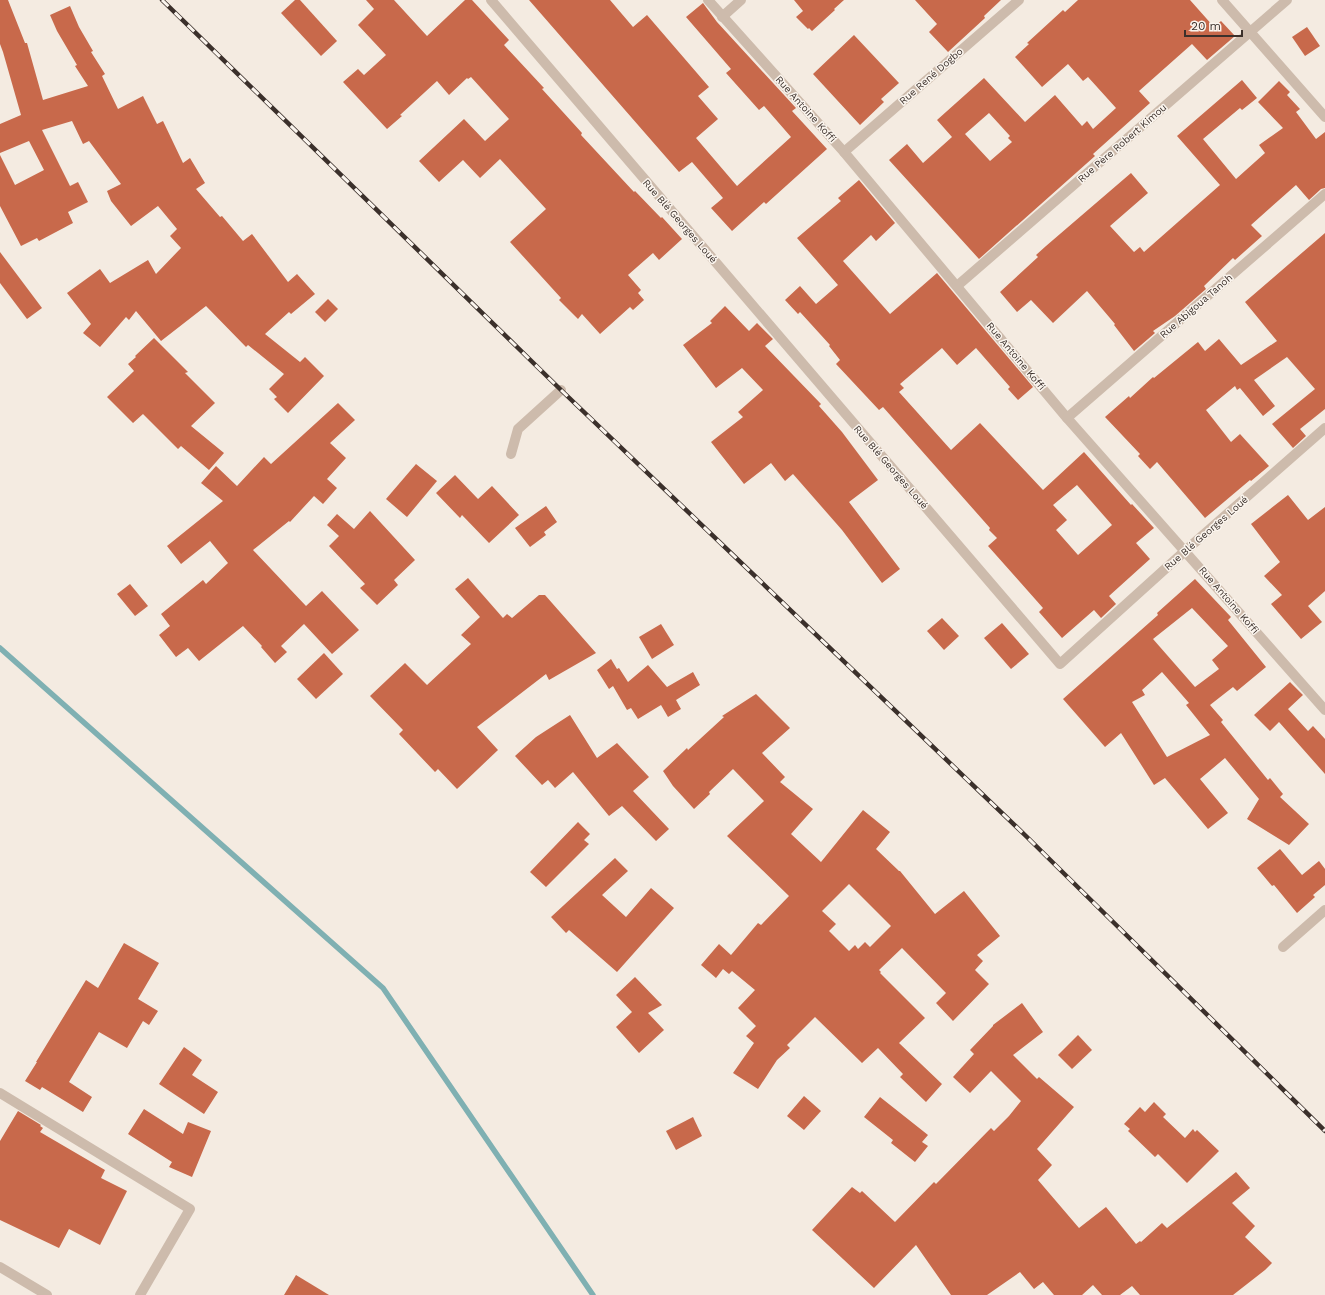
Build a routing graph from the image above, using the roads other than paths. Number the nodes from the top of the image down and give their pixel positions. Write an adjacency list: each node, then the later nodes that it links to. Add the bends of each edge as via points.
1 (491, 0): 17 (street, Rue Blé Georges Loué, via 1060,664)
2 (708, 0): 7 (street, Rue Antoine Koffi)
3 (741, 0): 7 (street)
4 (1019, 0): 10 (street, Rue René Dogbo)
5 (1222, 0): 8 (street)
6 (1287, 0): 8 (street, Rue Père Robert Kimou)
7 (722, 17): 10 (street, Rue Antoine Koffi)
8 (1249, 32): 9 (street); 12 (street, Rue Père Robert Kimou)
9 (1325, 116)
10 (844, 152): 12 (street, Rue Antoine Koffi)
11 (1325, 194): 14 (street, Rue Abigoua Tanoh)
12 (957, 286): 14 (street, Rue Antoine Koffi)
13 (560, 390): 16 (street, via 518,429)
14 (1067, 418): 17 (street, Rue Antoine Koffi)
15 (1325, 428): 17 (street, Rue Blé Georges Loué)
16 (511, 454)
17 (1185, 551): 18 (street, Rue Antoine Koffi)
18 (1325, 710)
19 (1325, 910): 20 (street)
20 (1283, 947)
21 (0, 1093): 24 (street, via 190,1209)
22 (0, 1267): 23 (street)
23 (47, 1295)
24 (140, 1295)

